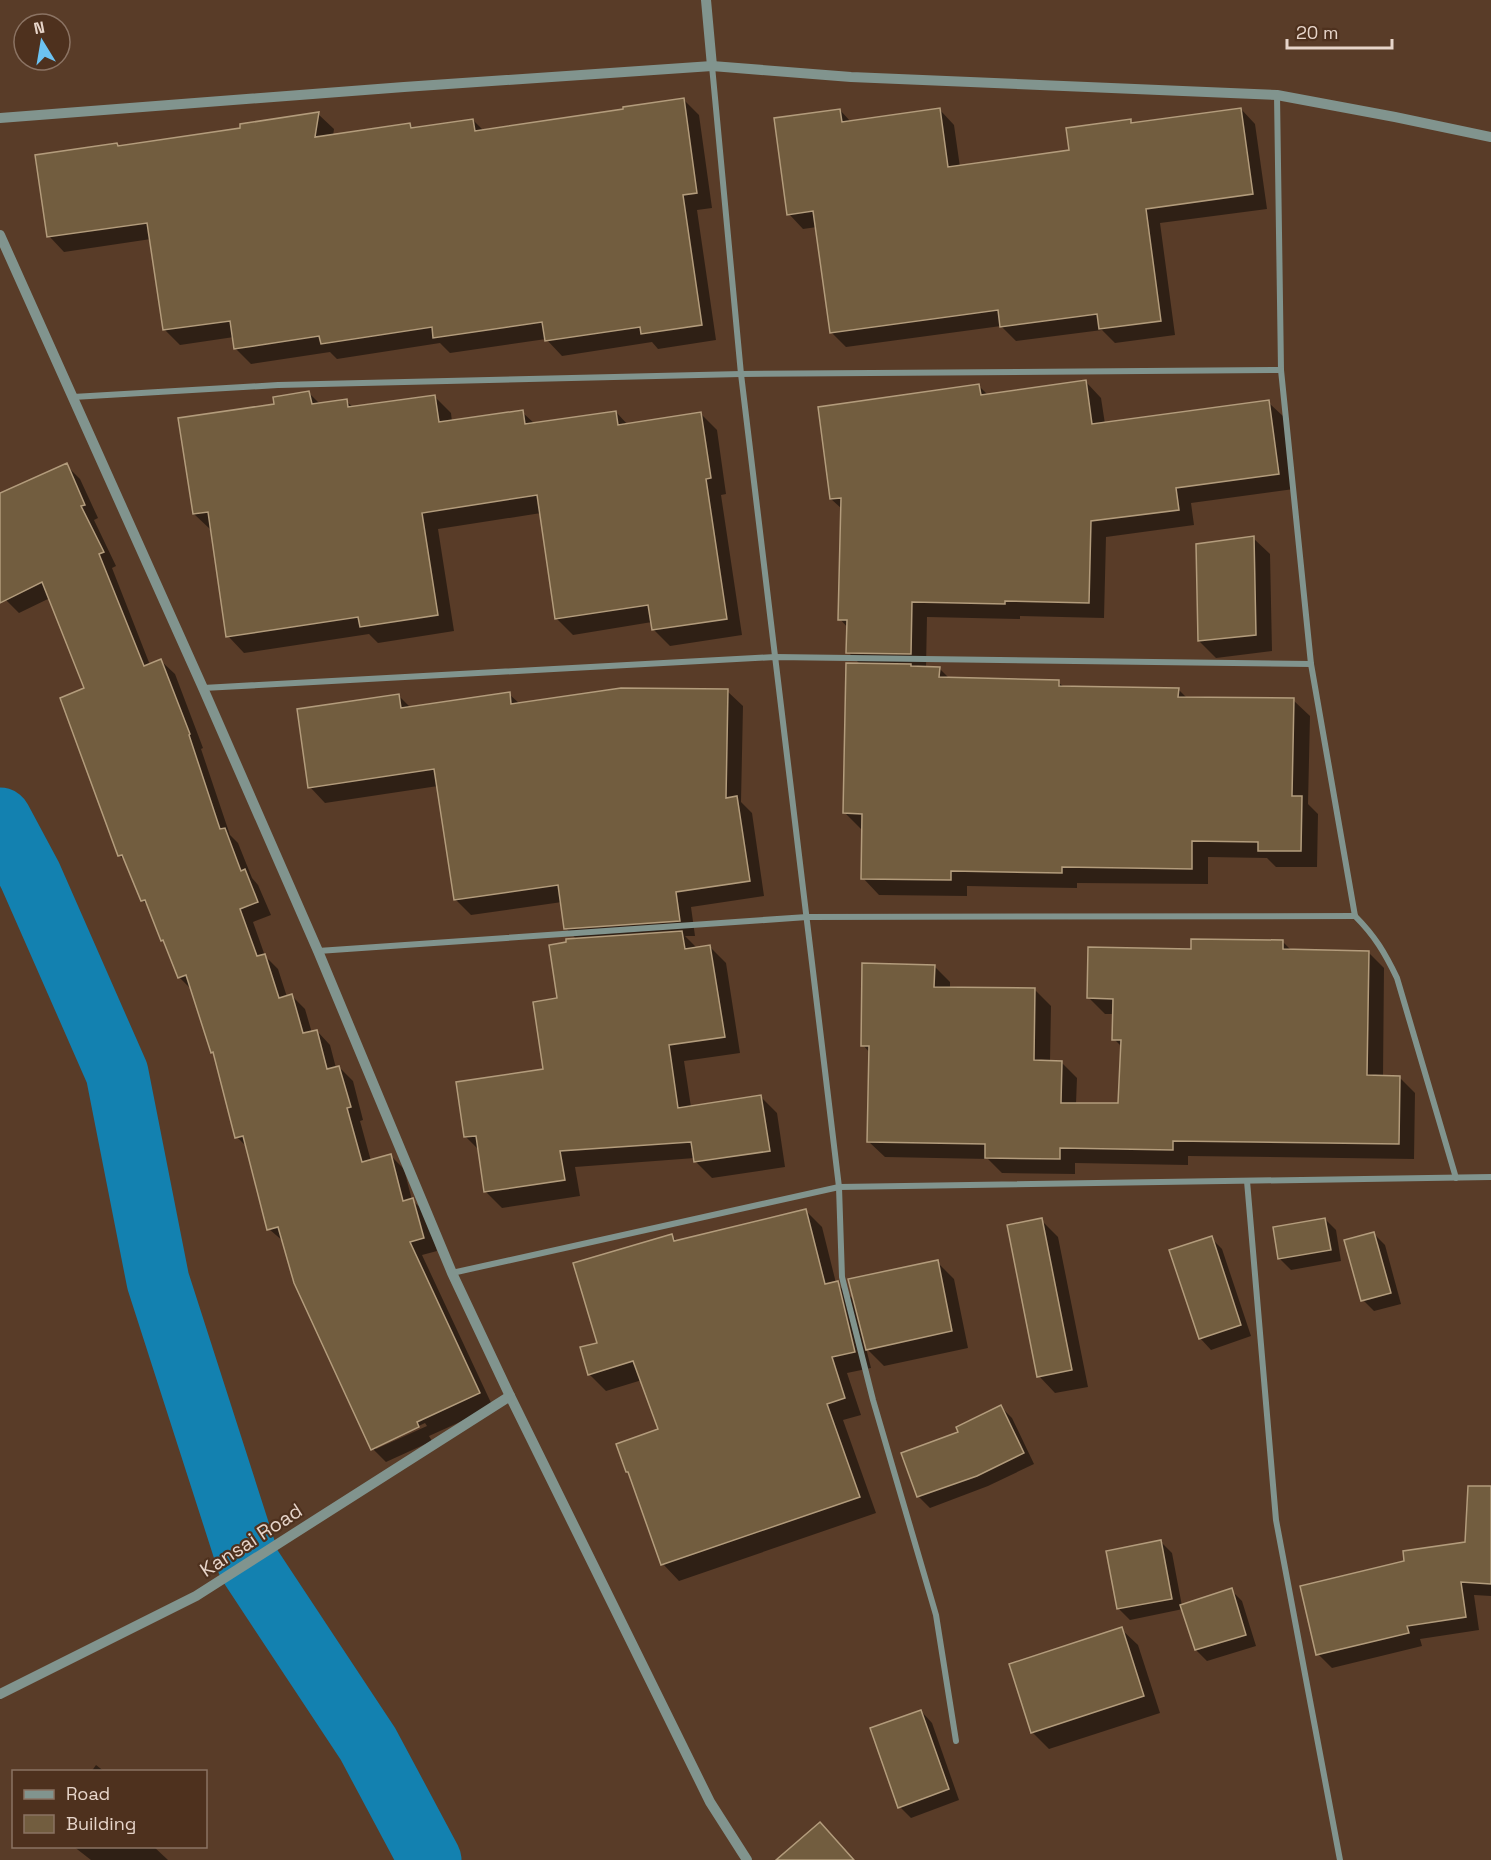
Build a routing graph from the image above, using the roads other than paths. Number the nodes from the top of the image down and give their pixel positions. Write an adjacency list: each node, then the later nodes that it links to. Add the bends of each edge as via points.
1 (706, 0): 2 (street)
2 (712, 66): 3 (street); 4 (street); 8 (street)
3 (1277, 95): 5 (street); 7 (street)
4 (0, 117)
5 (1491, 137)
6 (0, 235): 9 (street)
7 (1281, 370): 8 (street); 11 (street)
8 (741, 374): 9 (street, via 278,385); 10 (street)
9 (74, 397): 12 (street)
10 (775, 657): 11 (street); 12 (street); 14 (street)
11 (1311, 664): 13 (street)
12 (203, 688): 15 (street)
13 (1355, 916): 14 (street); 16 (street, via 1378,943 1397,978)
14 (807, 917): 15 (street); 19 (street)
15 (318, 951): 20 (street)
16 (1456, 1178): 17 (street); 18 (street)
17 (1491, 1178)
18 (1247, 1181): 19 (street); 25 (street, via 1276,1521)
19 (838, 1187): 20 (street); 23 (street, via 842,1277 873,1400 936,1615)
20 (452, 1273): 21 (street)
21 (510, 1396): 22 (street, Kansai Road, via 196,1596); 24 (street, via 710,1802)
22 (0, 1694)
23 (956, 1741)
24 (747, 1860)
25 (1340, 1860)

